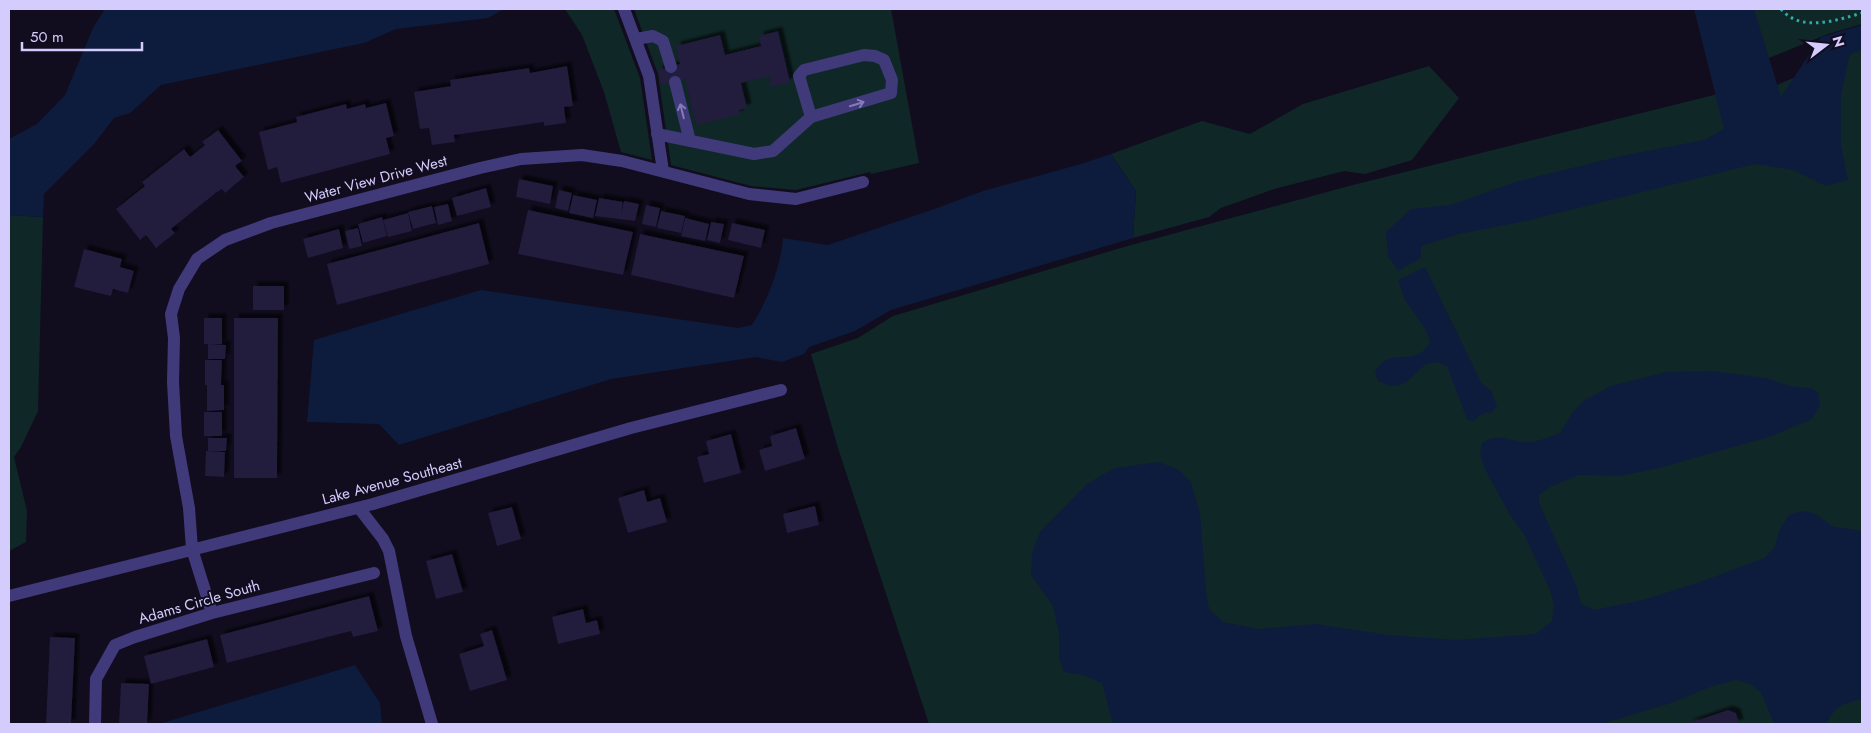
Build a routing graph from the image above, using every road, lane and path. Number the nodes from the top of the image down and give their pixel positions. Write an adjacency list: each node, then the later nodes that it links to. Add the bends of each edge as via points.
1 (624, 9): 4 (street)
2 (1780, 9): 3 (path, via 1796,19 1815,23)
3 (1862, 13)
4 (636, 39): 5 (street, via 653,36 663,41); 8 (street, via 649,76)
5 (671, 67)
6 (675, 82): 9 (street, one-way to 6)
7 (810, 117): 7 (street, one-way to 7, via 891,93 892,80 884,60 864,55 804,70 799,76); 9 (street, via 773,151 754,154)
8 (657, 134): 9 (street); 10 (street)
9 (690, 141)
10 (663, 171): 11 (street, Water View Drive West, via 749,194 796,199); 14 (street, Water View Drive West, via 582,155 521,159 272,223 225,240 197,259 179,289 171,314 176,436 189,508)
11 (863, 182)
12 (781, 390): 13 (street, Lake Avenue Southeast, via 631,428)
13 (359, 508): 14 (street, Lake Avenue Southeast); 19 (street, via 389,551 406,636)
14 (192, 549): 16 (street, Lake Avenue Southeast); 17 (street, Water View Drive West)
15 (374, 572): 17 (street, Adams Circle South)
16 (9, 596)
17 (212, 613): 18 (street, Adams Circle South, via 116,645 96,679)
18 (95, 724)
19 (432, 724)

